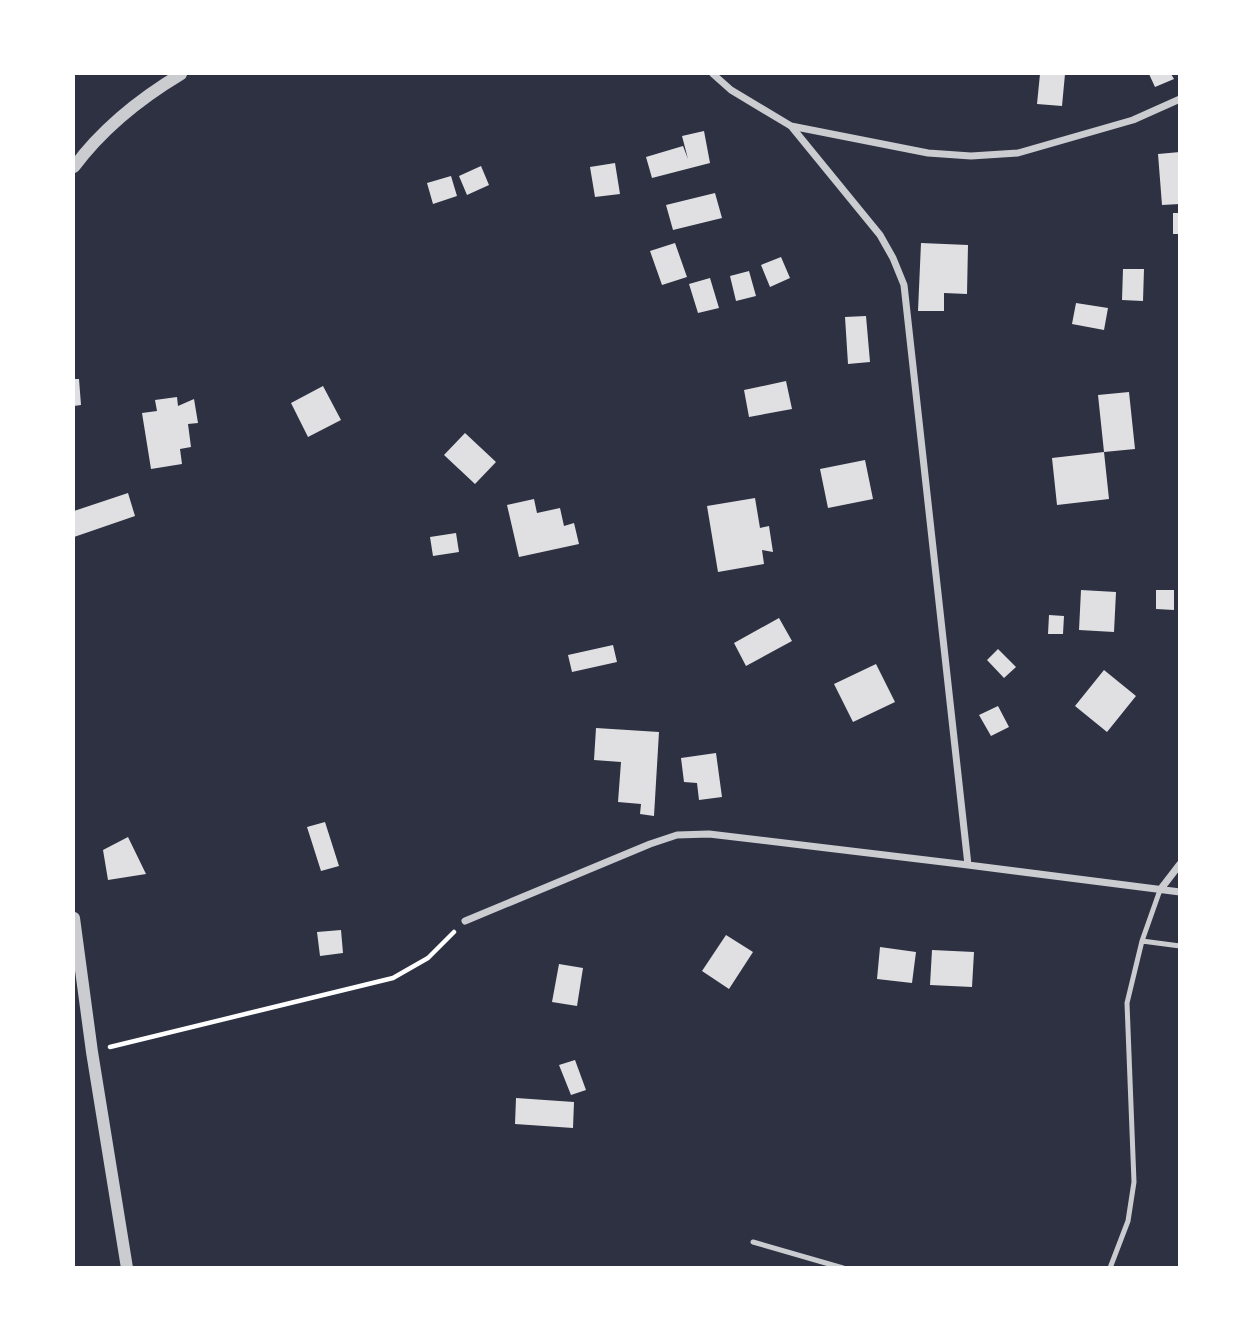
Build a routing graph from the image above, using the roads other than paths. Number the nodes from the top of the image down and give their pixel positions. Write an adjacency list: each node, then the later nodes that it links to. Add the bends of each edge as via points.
1 (181, 74): 5 (street, via 115,123)
2 (713, 74): 4 (street)
3 (1180, 99): 4 (street, via 1133,120 1018,153 928,153)
4 (791, 126): 7 (street, via 880,235 904,285)
5 (74, 167)
6 (1180, 864): 8 (street)
7 (968, 865): 8 (street); 11 (street, via 709,834 677,835)
8 (1160, 890): 9 (street); 12 (lane)
9 (1180, 892)
10 (74, 918): 15 (street)
11 (465, 921)
12 (1142, 941): 13 (lane); 17 (lane, via 1127,1003 1134,1182 1128,1221)
13 (1180, 946)
14 (753, 1242): 16 (lane)
15 (127, 1268)
16 (843, 1268)
17 (1110, 1268)

